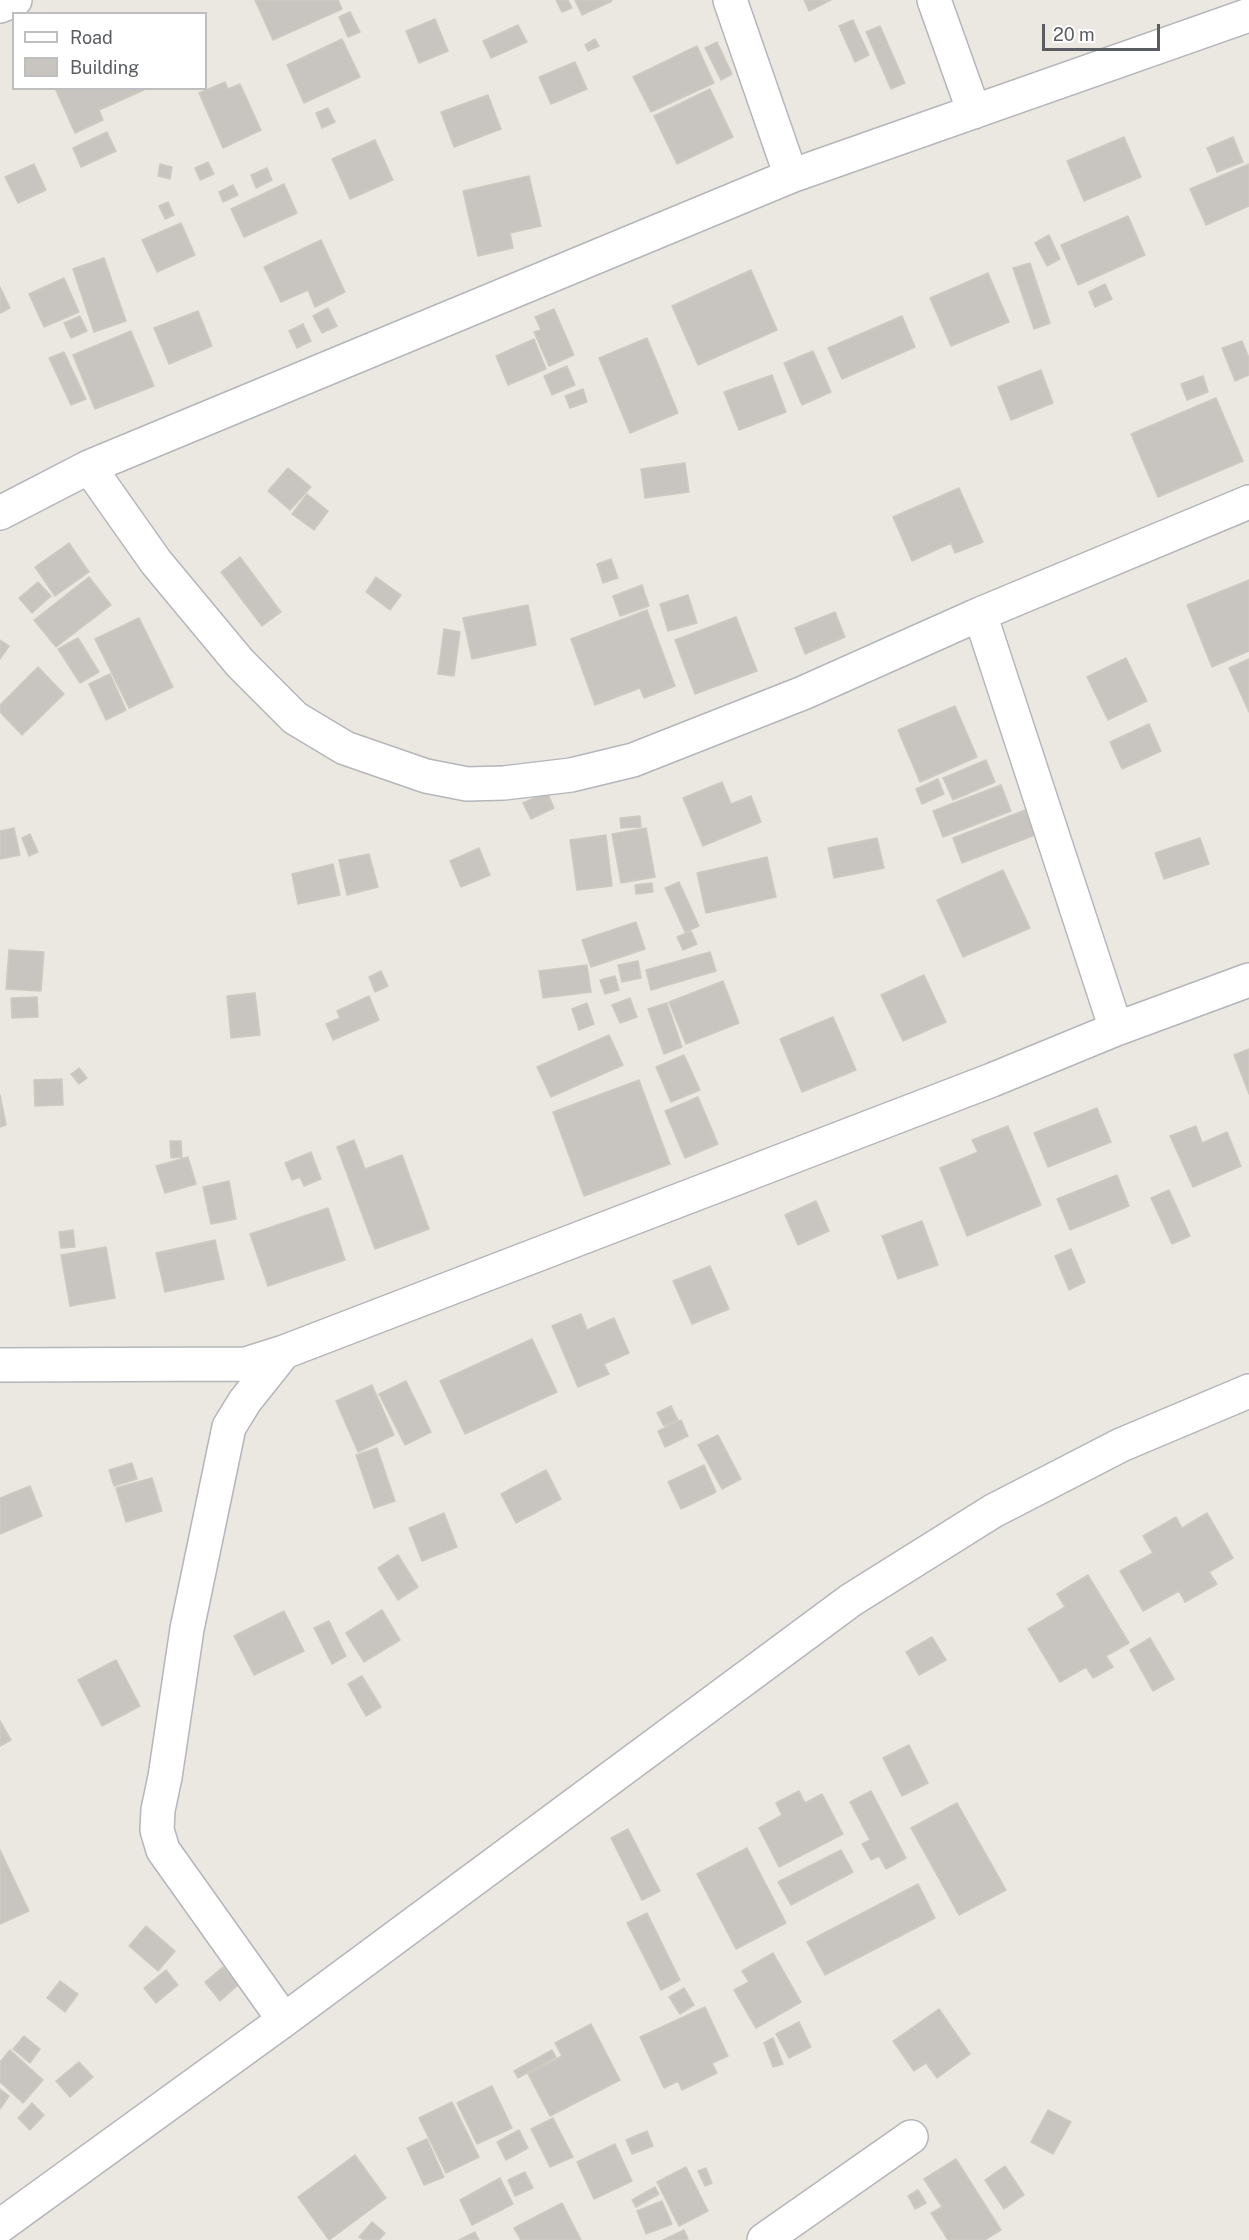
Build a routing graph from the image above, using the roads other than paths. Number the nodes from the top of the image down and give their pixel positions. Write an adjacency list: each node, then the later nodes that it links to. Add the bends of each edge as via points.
1 (15, 0): 4 (street)
2 (730, 0): 7 (street)
3 (934, 0): 6 (street)
4 (0, 6)
5 (1249, 15): 6 (street)
6 (974, 112): 7 (street)
7 (791, 176): 8 (street)
8 (89, 467): 10 (street); 11 (street, via 156,562 240,663 295,718 345,748 426,776 466,784 571,775 633,760 803,693)
9 (1249, 502): 11 (street)
10 (0, 513)
11 (980, 614): 13 (street)
12 (1249, 980): 13 (street)
13 (1116, 1029): 14 (street)
14 (284, 1352): 15 (street, via 246,1364); 17 (street, via 229,1427 187,1629 157,1830 163,1850)
15 (0, 1365)
16 (1249, 1391): 17 (street, via 1121,1445 993,1511 851,1600)
17 (284, 2020): 19 (street)
18 (911, 2137): 20 (street)
19 (0, 2226)
20 (764, 2240)

